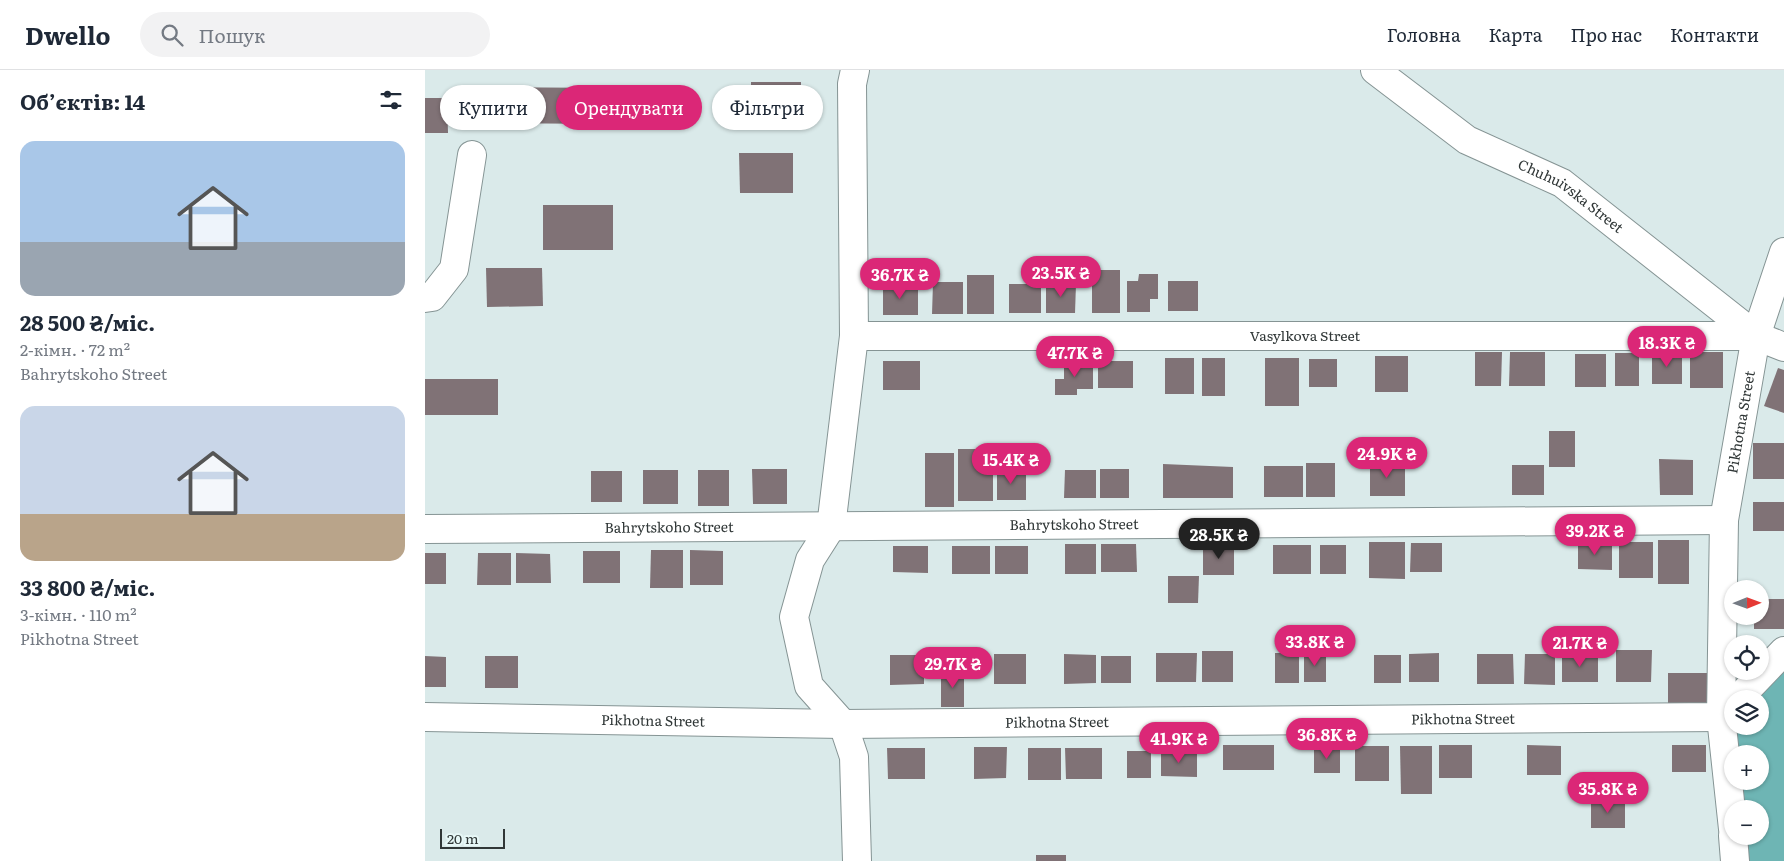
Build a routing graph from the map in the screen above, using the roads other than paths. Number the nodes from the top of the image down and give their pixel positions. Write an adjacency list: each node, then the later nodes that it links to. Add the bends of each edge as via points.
1 (855, 70): 6 (street, via 852,84)
2 (1375, 70): 7 (street, Chuhuivska Street, via 1467,140 1562,183)
3 (472, 155): 5 (street, via 454,269 432,297)
4 (1784, 252): 7 (street, Pikhotna Street)
5 (425, 298)
6 (854, 336): 7 (street, Vasylkova Street); 10 (street)
7 (1756, 336): 8 (street); 9 (street, Pikhotna Street)
8 (1784, 347)
9 (1723, 520): 10 (street, Bahrytskoho Street); 13 (street, Pikhotna Street)
10 (831, 527): 11 (street, Bahrytskoho Street); 17 (street, via 810,560 794,617 809,686)
11 (425, 528)
12 (1784, 651): 14 (street)
13 (1729, 690)
14 (1746, 690)
15 (1724, 707): 17 (street, Pikhotna Street)
16 (425, 717): 17 (street, Pikhotna Street)
17 (843, 724): 21 (street, via 854,757)
18 (1731, 735): 19 (street, Pikhotna Street)
19 (1732, 800)
20 (1734, 845): 22 (street)
21 (857, 861)
22 (1735, 861)

